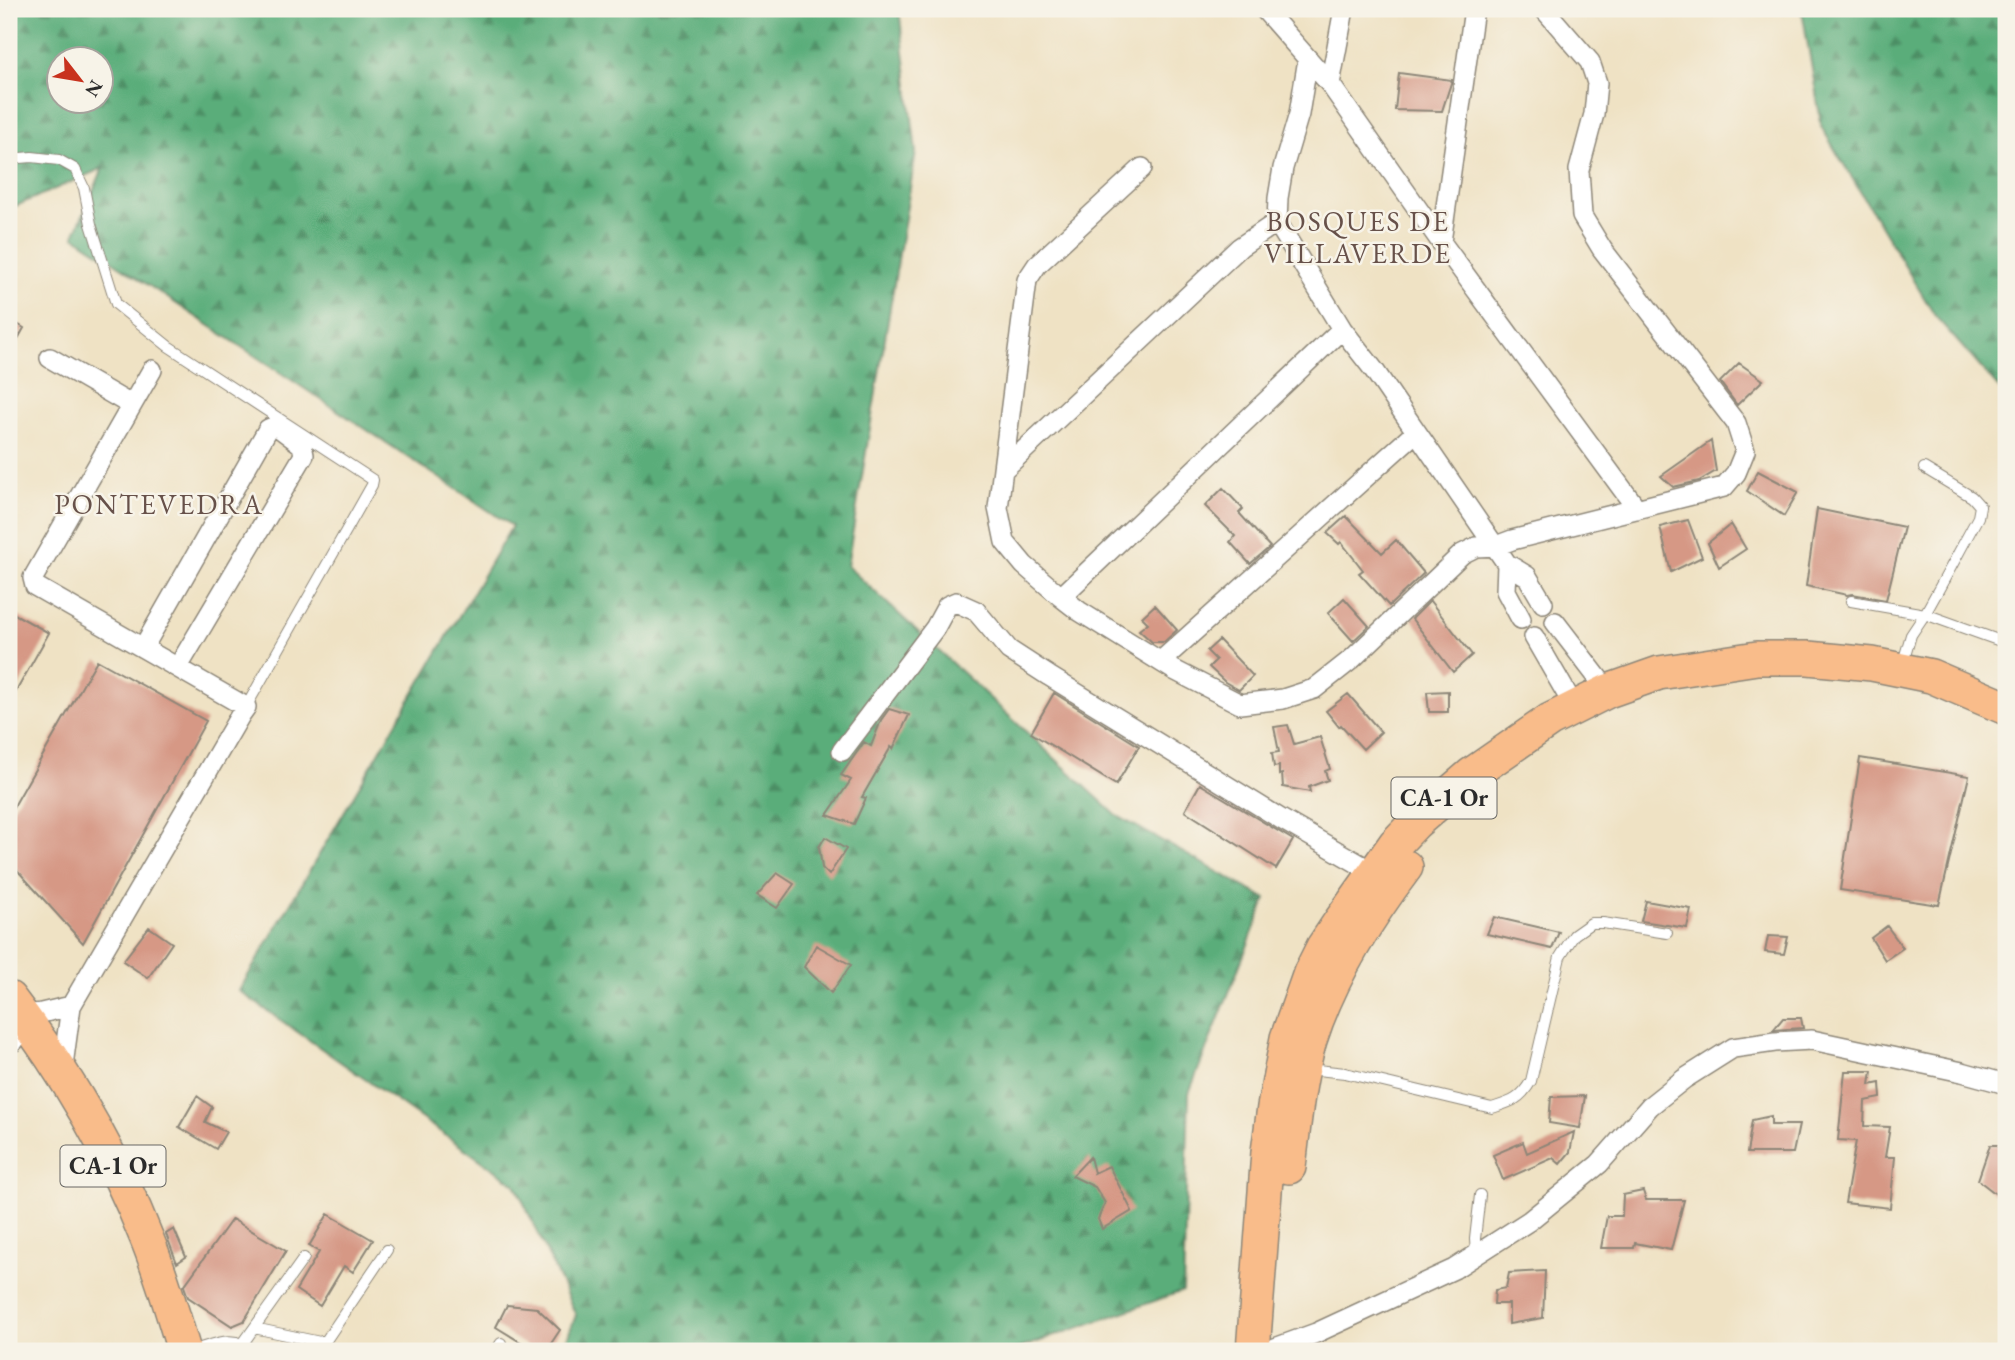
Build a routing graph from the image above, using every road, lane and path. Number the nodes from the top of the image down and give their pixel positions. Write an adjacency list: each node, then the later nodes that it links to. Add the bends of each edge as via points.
1 (1264, 9): 5 (street)
2 (1344, 9): 6 (street)
3 (1474, 9): 10 (street)
4 (1544, 9): 18 (street, via 1590,62 1597,83 1579,170 1582,216 1602,250 1736,423 1745,451 1724,487)
5 (1308, 59): 6 (street); 9 (street, via 1283,168)
6 (1330, 85): 10 (street)
7 (9, 159): 34 (lane, via 59,159 75,169 116,304 168,346 373,480)
8 (1142, 167): 17 (street, via 1037,265 1027,280)
9 (1277, 222): 11 (street); 17 (street, via 1240,247)
10 (1441, 242): 18 (street)
11 (1342, 329): 15 (street); 21 (street)
12 (50, 358): 14 (street)
13 (152, 370): 14 (street)
14 (131, 405): 29 (street, via 33,582)
15 (1416, 432): 19 (street); 30 (street)
16 (1924, 468): 24 (lane, via 1980,506)
17 (1003, 470): 21 (street, via 998,509 1005,542)
18 (1637, 509): 19 (street)
19 (1496, 546): 20 (street); 30 (street, via 1476,547 1462,554 1314,689 1283,699 1240,704)
20 (1507, 564): 23 (street, via 1527,576); 25 (street, via 1506,591)
21 (1061, 597): 30 (street)
22 (1851, 601): 24 (lane)
23 (1543, 603)
24 (1925, 614): 28 (lane); 32 (lane, via 1911,635)
25 (1521, 619)
26 (1555, 622): 33 (street)
27 (1534, 638): 35 (street)
28 (2006, 643)
29 (143, 648): 31 (street); 31 (street, via 268,429 278,427 302,445 304,456)
30 (1161, 661)
31 (178, 667): 34 (street)
32 (1901, 670): 33 (highway, CA-1 Or, via 1842,660 1757,658 1660,673); 36 (highway, CA-1 Or, via 1931,676)
33 (1608, 691): 35 (highway, CA-1 Or)
34 (246, 707): 41 (street)
35 (1575, 708): 39 (highway, CA-1 Or, via 1472,774 1415,823)
36 (2006, 708)
37 (2006, 725): 43 (highway, CA-1 Or, via 1930,695 1811,675 1764,676 1683,690 1608,713 1494,783 1416,854 1340,968)
38 (842, 751): 39 (street, via 947,606 956,602 976,611 1009,650)
39 (1373, 872): 52 (highway, CA-1 Or, via 1310,973 1287,1038 1268,1152)
40 (1667, 933): 43 (lane, via 1591,923 1574,935 1560,957 1531,1082 1512,1102 1492,1108 1345,1073)
41 (71, 1006): 42 (street); 44 (street)
42 (12, 1025): 44 (highway, CA-1 Or, via 49,1051); 53 (highway, CA-1 Or, via 95,1172 147,1293)
43 (1304, 1068): 52 (highway, CA-1 Or)
44 (62, 1073): 54 (highway, CA-1 Or, via 96,1130 147,1238)
45 (2006, 1084): 48 (street, via 1812,1040 1733,1048 1650,1106 1599,1164 1529,1222)
46 (1480, 1195): 48 (lane)
47 (387, 1250): 50 (lane, via 327,1339 320,1342)
48 (1476, 1256): 52 (street, via 1316,1334)
49 (304, 1258): 50 (lane)
50 (254, 1328): 51 (lane)
51 (244, 1342): 55 (lane, via 227,1340); 56 (lane)
52 (1268, 1350)
53 (163, 1351)
54 (184, 1351)
55 (191, 1351)
56 (254, 1351)

